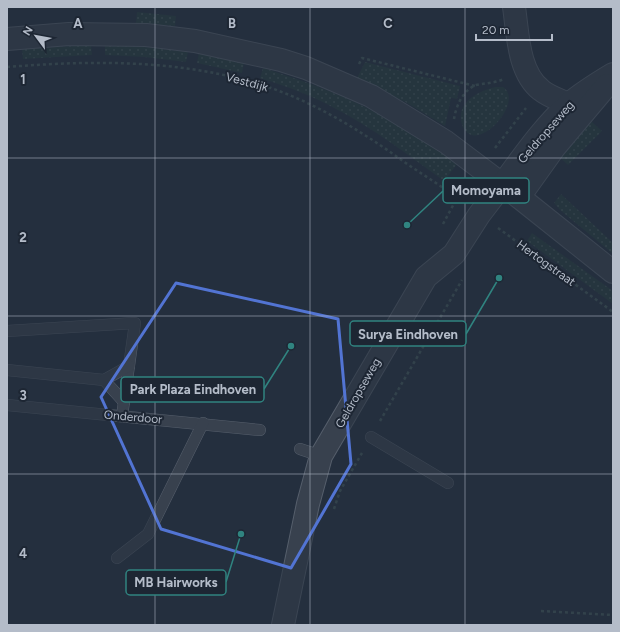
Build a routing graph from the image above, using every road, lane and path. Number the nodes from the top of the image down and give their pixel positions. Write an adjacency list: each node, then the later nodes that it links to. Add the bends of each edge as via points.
1 (514, 7): 4 (street)
2 (7, 39): 7 (street, via 69,34 113,34 195,41 281,60)
3 (7, 67): 12 (path, Vestdijk, via 66,62 142,64 194,70 249,81 338,118 367,135 457,198)
4 (525, 69): 8 (path, via 497,82); 9 (street)
5 (613, 74): 10 (street, Geldropseweg)
6 (613, 78): 13 (street, Geldropseweg, via 554,148)
7 (347, 86): 8 (path, via 362,58); 12 (street, via 371,96 404,116)
8 (475, 86): 11 (path, via 468,90 457,105)
9 (541, 90): 10 (street); 12 (path)
10 (568, 104): 13 (street, Geldropseweg, via 538,137)
11 (454, 123)
12 (480, 167): 13 (street)
13 (510, 191): 14 (street, Geldropseweg); 15 (street)
14 (479, 214): 17 (path, Hertogstraat); 29 (street, Geldropseweg, via 454,254 426,277)
15 (613, 272)
16 (463, 279): 27 (path)
17 (613, 312)
18 (7, 331): 19 (lane, via 135,323)
19 (129, 366): 21 (lane); 22 (lane)
20 (7, 370): 21 (lane)
21 (104, 380): 22 (lane)
22 (124, 402): 24 (lane)
23 (7, 405): 24 (lane, Onderdoor)
24 (122, 416): 25 (lane, Onderdoor)
25 (203, 423): 26 (lane, Onderdoor); 32 (lane, via 148,534)
26 (260, 430)
27 (371, 437): 30 (lane); 31 (path, via 340,491)
28 (300, 449): 29 (lane)
29 (321, 456): 35 (street, Geldropseweg)
30 (448, 483)
31 (333, 510)
32 (117, 558)
33 (541, 611): 34 (path)
34 (613, 615)
35 (282, 625)

